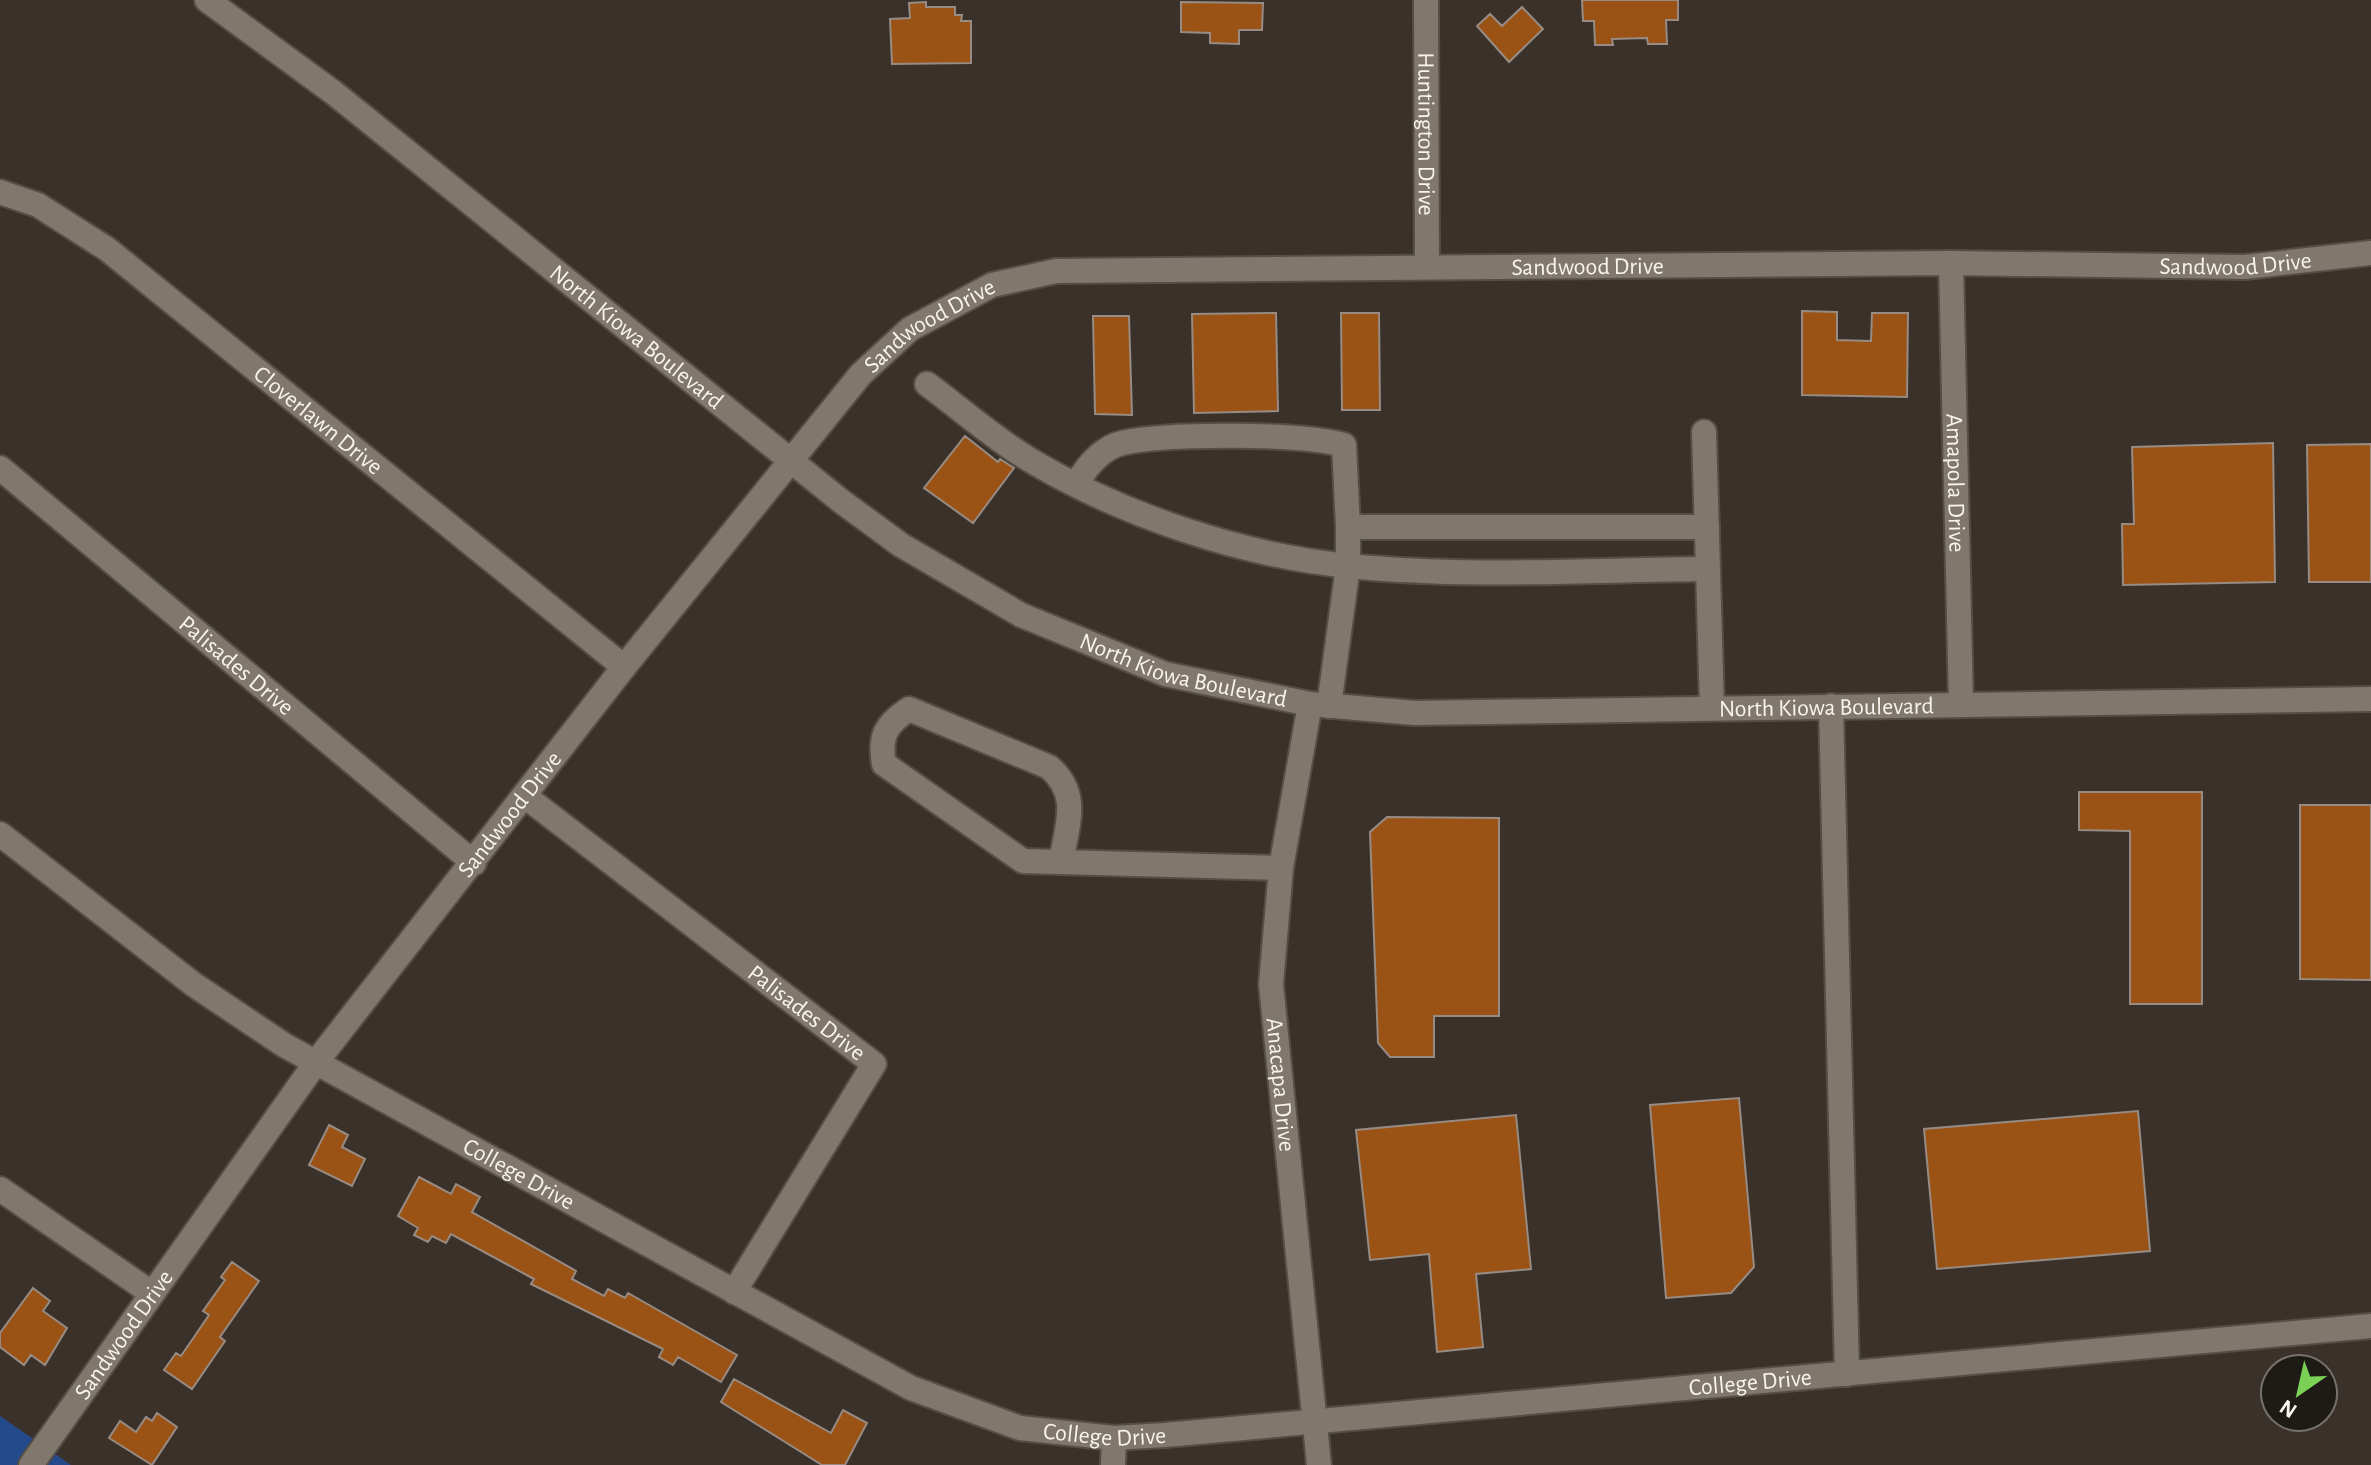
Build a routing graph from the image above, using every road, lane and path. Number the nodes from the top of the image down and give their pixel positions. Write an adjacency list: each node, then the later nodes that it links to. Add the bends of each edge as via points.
1 (207, 0): 9 (street, North Kiowa Boulevard, via 334,93)
2 (1426, 0): 6 (street, Huntington Drive)
3 (0, 192): 16 (street, Cloverlawn Drive, via 38,205 107,249)
4 (2371, 253): 5 (street, Sandwood Drive, via 2245,267)
5 (1951, 263): 6 (street, Sandwood Drive); 18 (street, Amapola Drive)
6 (1427, 267): 9 (street, Sandwood Drive, via 1056,271 992,285 910,329 861,374)
7 (927, 384): 11 (street, via 1031,460)
8 (1704, 432): 13 (street)
9 (792, 462): 16 (street, Sandwood Drive); 19 (street, North Kiowa Boulevard, via 901,545 1021,615 1165,674)
10 (0, 468): 25 (street, Palisades Drive)
11 (1077, 483): 12 (street, Anacapa Drive, via 1092,461 1120,443 1318,438 1344,445); 14 (street, via 1169,525)
12 (1348, 527): 13 (street); 14 (street, Anacapa Drive)
13 (1707, 527): 15 (street)
14 (1348, 566): 15 (street, via 1439,572); 19 (street, Anacapa Drive)
15 (1708, 569): 21 (street)
16 (624, 667): 22 (street, Sandwood Drive)
17 (2371, 699): 18 (street, North Kiowa Boulevard)
18 (1961, 704): 20 (street, North Kiowa Boulevard)
19 (1320, 705): 21 (street, North Kiowa Boulevard, via 1415,713); 26 (street, Anacapa Drive)
20 (1831, 706): 21 (street, North Kiowa Boulevard); 32 (street)
21 (1712, 708)
22 (526, 797): 25 (street, Sandwood Drive); 30 (street, Palisades Drive, via 874,1064)
23 (0, 834): 27 (street, College Drive, via 193,984)
24 (1061, 862): 24 (street, via 1023,861 884,764 880,743 890,722 909,709 1049,767 1063,778 1071,798); 26 (street)
25 (474, 863): 27 (street, Sandwood Drive)
26 (1281, 868): 33 (street, Anacapa Drive, via 1271,984)
27 (317, 1061): 29 (street, Sandwood Drive); 30 (street, College Drive)
28 (0, 1189): 29 (street)
29 (150, 1292): 35 (street, Sandwood Drive)
30 (734, 1292): 34 (street, College Drive, via 911,1388 1020,1428)
31 (2371, 1326): 32 (street, College Drive)
32 (1847, 1374): 33 (street, College Drive)
33 (1316, 1423): 34 (street, College Drive); 37 (street, Anacapa Drive)
34 (1114, 1438): 36 (street)
35 (31, 1465)
36 (1113, 1465)
37 (1319, 1465)

